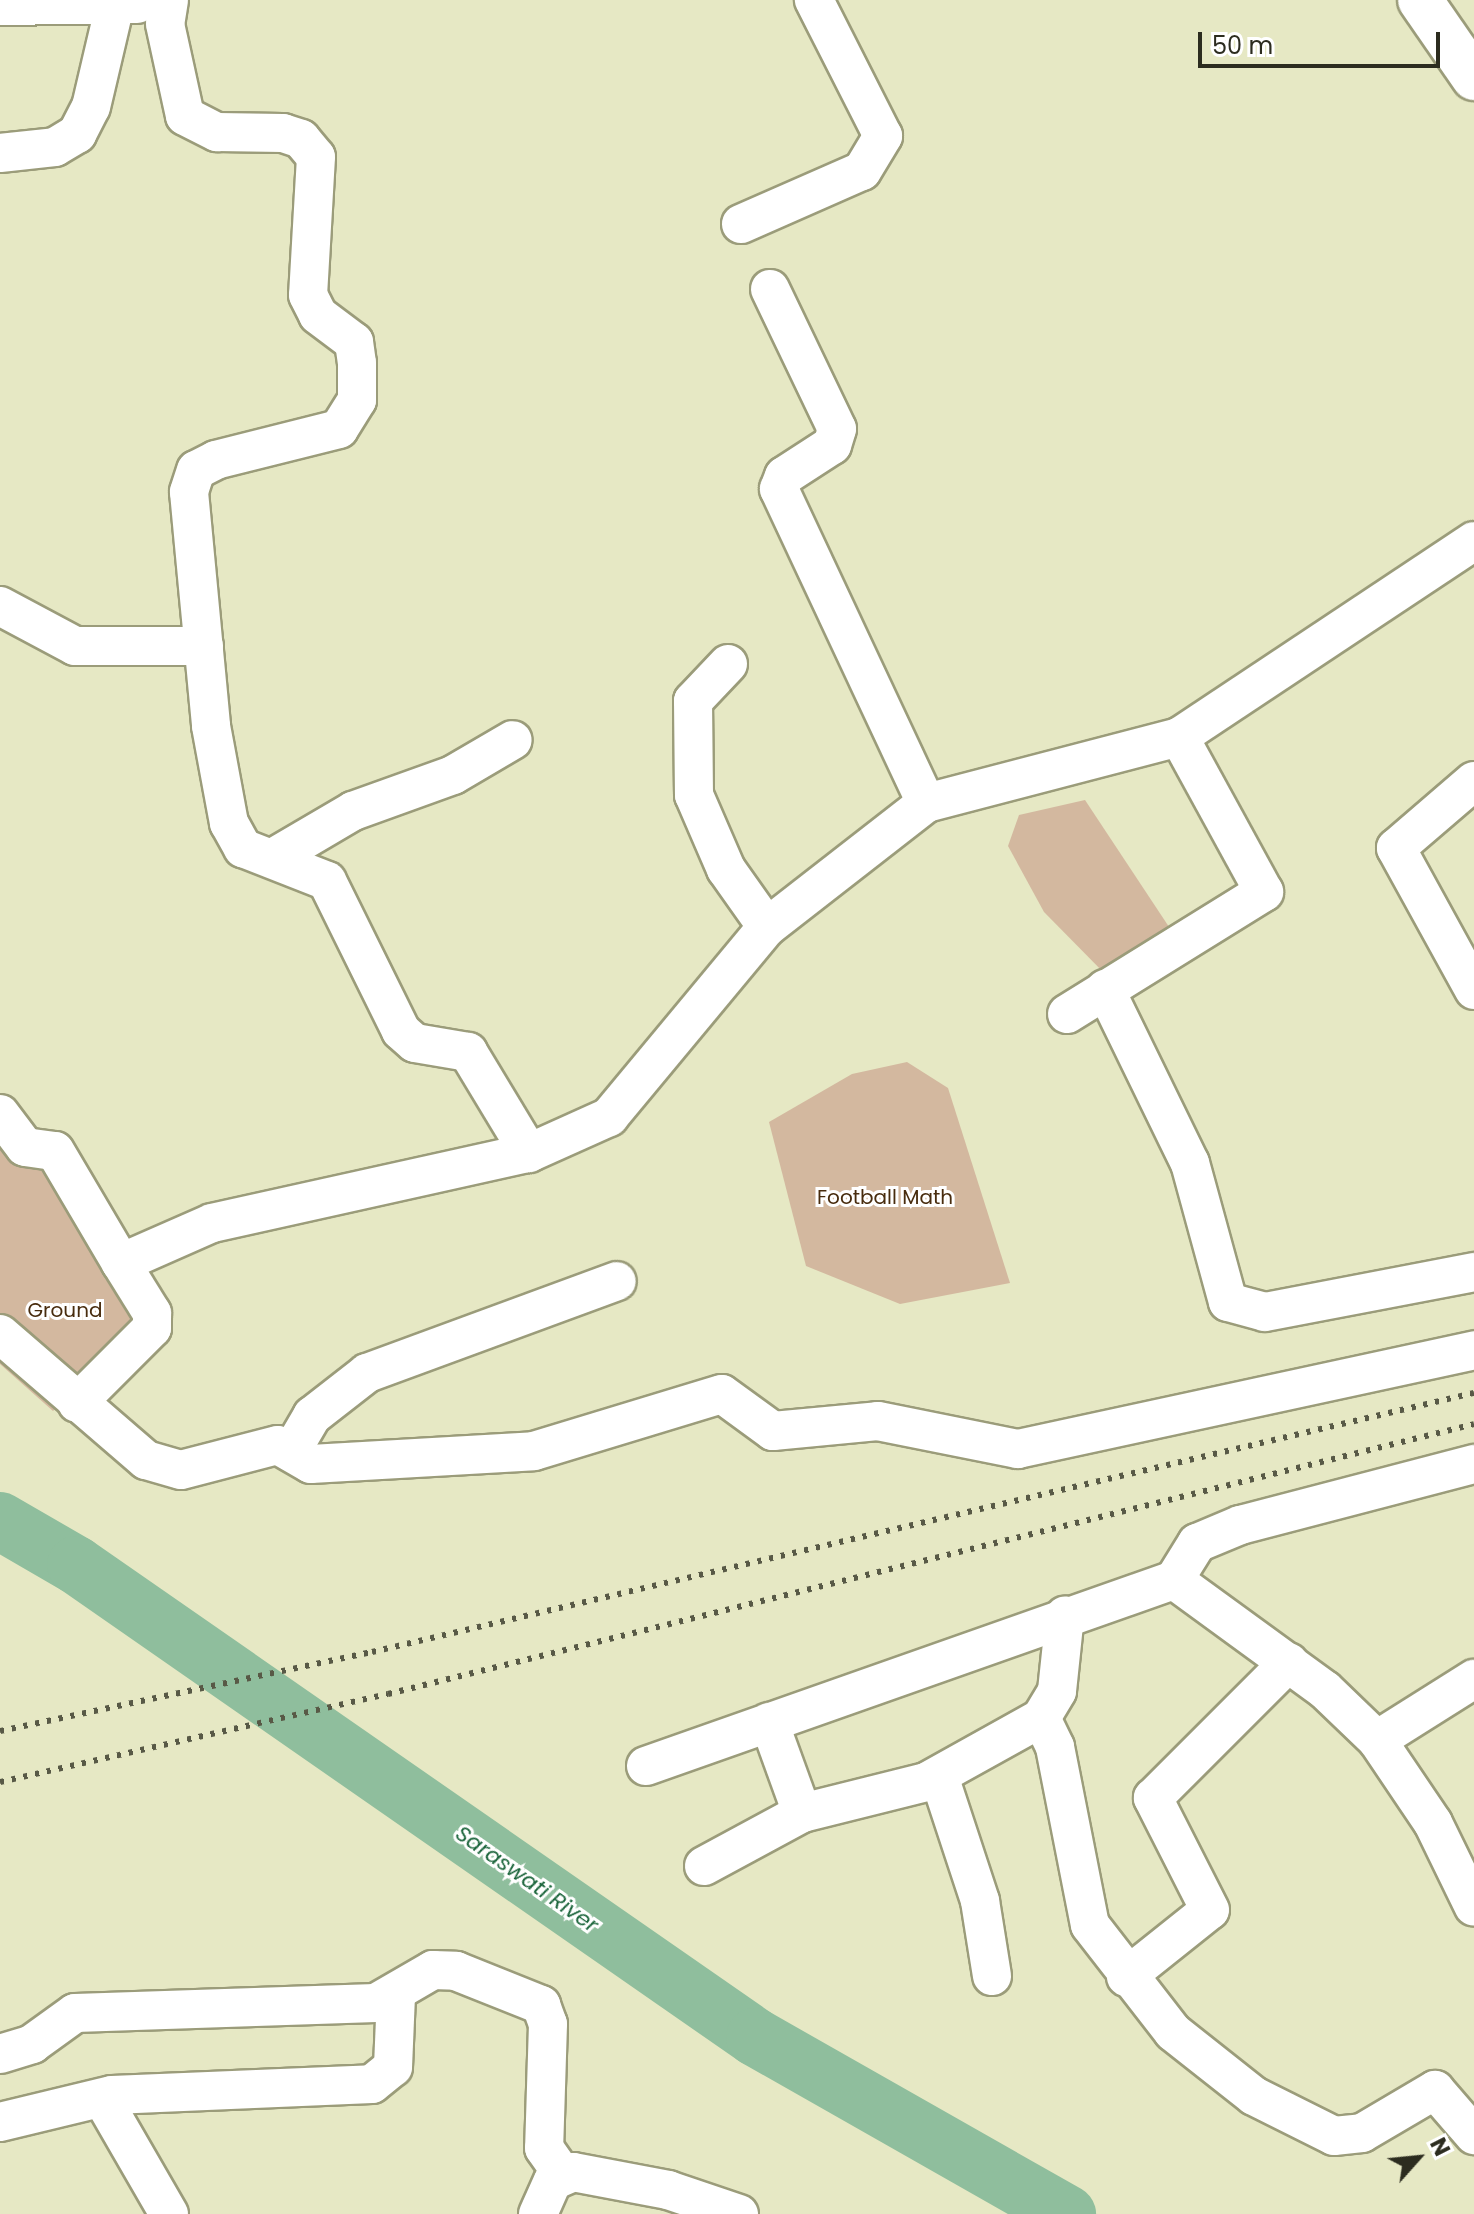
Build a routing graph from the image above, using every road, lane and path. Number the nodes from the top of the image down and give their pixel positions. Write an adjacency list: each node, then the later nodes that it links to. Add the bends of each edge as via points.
1 (814, 0): 8 (street, via 883,136 862,171)
2 (1420, 0): 6 (main road)
3 (168, 1): 4 (street); 12 (street, via 167,38 185,116 217,132 283,133 301,139 316,157 308,295 318,315 354,342 357,363 357,400 339,429 196,470 189,492)
4 (115, 5): 5 (street); 7 (street, via 91,107 77,134 55,147)
5 (0, 6)
6 (1474, 78)
7 (0, 153)
8 (741, 224)
9 (770, 289): 17 (street, via 837,429 832,445 784,476 779,489)
10 (1474, 541): 14 (street)
11 (0, 606): 12 (street, via 75,646)
12 (204, 646): 18 (street, via 229,823 243,848)
13 (728, 664): 19 (street, via 693,701 694,795 726,869)
14 (1179, 737): 17 (street); 20 (street, via 1264,892)
15 (513, 740): 18 (street, via 453,775 353,811)
16 (1474, 781): 21 (street, via 1396,848)
17 (926, 803): 19 (street)
18 (273, 858): 24 (street, via 314,873 336,891 401,1031 415,1043 468,1052)
19 (767, 927): 24 (street, via 609,1117)
20 (1105, 989): 22 (street); 26 (street, via 1190,1163 1228,1302 1265,1312)
21 (1474, 990)
22 (1067, 1014)
23 (0, 1114): 25 (street, via 25,1147 55,1151)
24 (529, 1153): 25 (street, via 212,1223)
25 (121, 1263): 30 (street, via 152,1313 152,1328)
26 (1474, 1272)
27 (617, 1281): 31 (street, via 367,1373 312,1416)
28 (0, 1334): 30 (street)
29 (1474, 1350): 31 (street, via 1018,1449 878,1421 773,1431 722,1394 534,1451 311,1464)
30 (77, 1403): 31 (street, via 167,1468 272,1446)
31 (291, 1452)
32 (1474, 1464): 33 (street, via 1240,1525 1197,1543)
33 (1174, 1580): 34 (street); 35 (street)
34 (1065, 1615): 37 (street, via 1057,1691); 38 (street)
35 (1289, 1662): 39 (street); 46 (street, via 1153,1798 1210,1910)
36 (1474, 1679): 39 (street)
37 (1041, 1718): 41 (street); 46 (street, via 1055,1747 1077,1886 1090,1925)
38 (769, 1722): 40 (street); 42 (street)
39 (1377, 1740): 44 (street, via 1433,1823)
40 (646, 1766)
41 (939, 1776): 42 (street); 45 (street, via 980,1901)
42 (802, 1813): 43 (street)
43 (704, 1866)
44 (1474, 1907)
45 (992, 1976)
46 (1126, 1977): 51 (street, via 1216,2072 1334,2136 1362,2133 1435,2090)
47 (396, 1996): 48 (street, via 376,2003 75,2013 32,2044); 49 (street, via 393,2067 372,2084); 52 (street, via 424,1974 445,1970 541,2005 548,2024 544,2148)
48 (0, 2054)
49 (102, 2098): 50 (street); 54 (street)
50 (0, 2122)
51 (1474, 2135)
52 (562, 2174): 53 (street); 55 (street)
53 (665, 2202): 56 (street)
54 (169, 2214)
55 (538, 2214)
56 (739, 2214)

